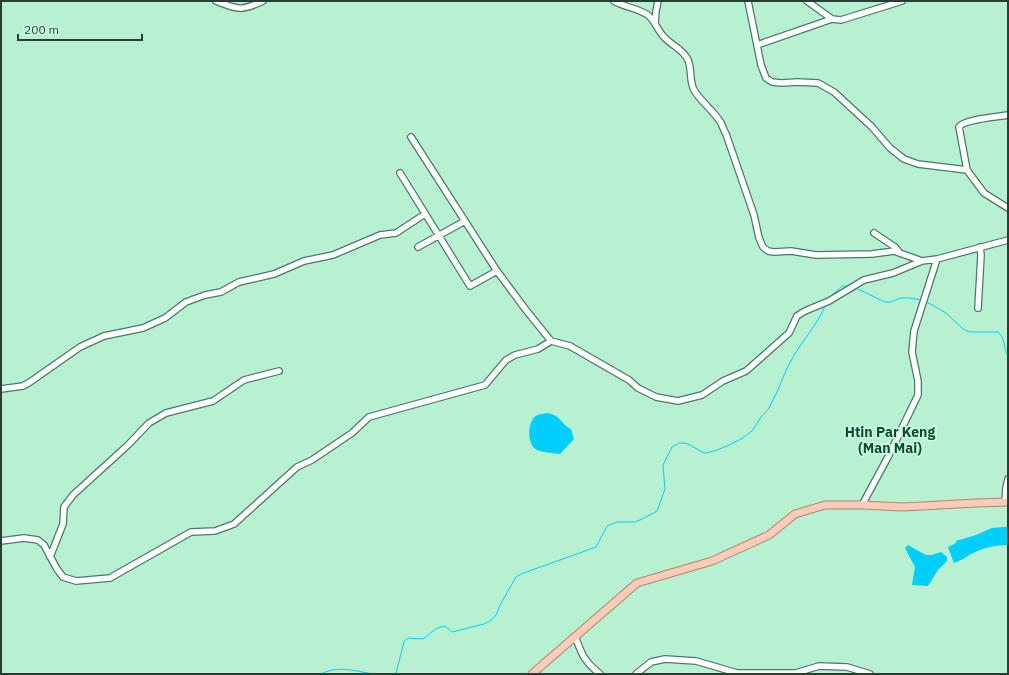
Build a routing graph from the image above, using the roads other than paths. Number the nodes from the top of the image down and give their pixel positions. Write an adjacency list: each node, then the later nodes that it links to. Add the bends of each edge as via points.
1 (216, 1): 2 (street, via 239,9)
2 (263, 1)
3 (614, 1): 9 (street, via 645,13)
4 (658, 1): 9 (street)
5 (748, 1): 10 (street)
6 (807, 1): 8 (street)
7 (902, 1): 8 (street, via 841,20)
8 (832, 19): 10 (street)
9 (655, 24): 23 (street, via 658,31 682,51 688,60 694,89 721,123 741,175 763,247 774,252 791,251 816,255)
10 (757, 45): 13 (street, via 766,78 772,82 818,83 834,92 904,159 918,164)
11 (1008, 115): 13 (street, via 961,124 959,127)
12 (411, 137): 17 (street)
13 (967, 170): 15 (street, via 984,193)
14 (400, 173): 16 (street)
15 (1008, 208)
16 (425, 214): 19 (street); 30 (street, via 396,233 380,235 333,255 304,261 274,274 239,282 221,292 186,302 165,318 143,328 104,336 80,347 23,386)
17 (465, 221): 19 (street); 26 (street)
18 (874, 233): 23 (street)
19 (439, 236): 21 (street); 26 (street, via 470,286)
20 (1008, 240): 22 (street)
21 (418, 247)
22 (980, 248): 24 (street); 27 (street)
23 (899, 252): 25 (street)
24 (937, 259): 25 (street); 33 (street, via 914,331 912,352 918,395)
25 (922, 261): 28 (street, via 893,273 864,280 828,302 797,316 789,333 746,371 723,381 702,395 678,400 656,397 570,346)
26 (497, 271): 28 (street)
27 (978, 308)
28 (552, 341): 35 (street, via 538,349 514,355 506,360 485,386 369,416 352,433 297,467 234,524 215,531 191,532 110,578 76,581 63,576)
29 (279, 371): 35 (street, via 244,380 213,401 166,413 149,423 73,495 64,508 64,524)
30 (1, 389)
31 (1008, 479): 32 (street)
32 (1006, 502): 33 (main road, via 903,507)
33 (862, 505): 36 (main road, via 825,505 795,514 769,536 712,561 637,584)
34 (1, 541): 35 (street, via 24,538 38,540 44,545)
35 (50, 557)
36 (575, 636): 37 (main road); 38 (street, via 587,664)
37 (532, 674)
38 (600, 674)
39 (636, 674): 40 (street, via 651,662 665,659 696,661 736,673 796,673 818,666 847,667)
40 (870, 674)

